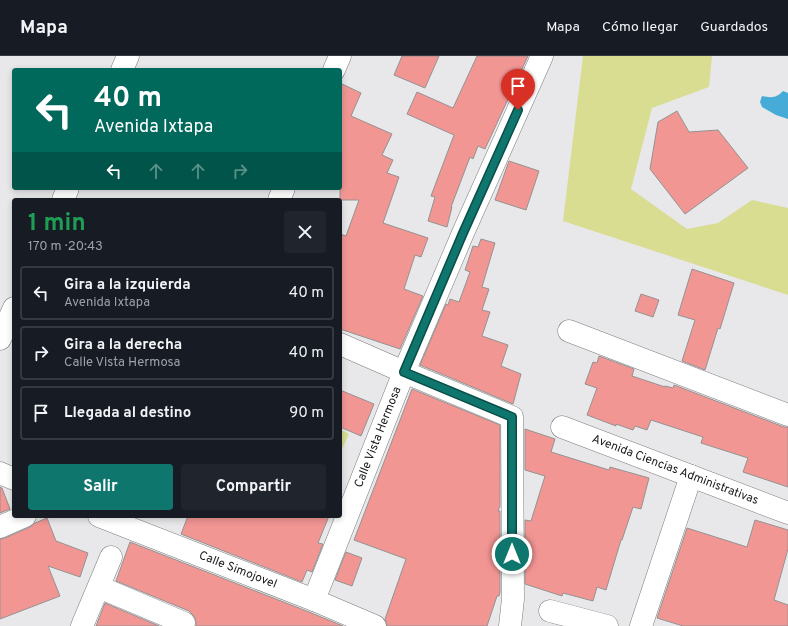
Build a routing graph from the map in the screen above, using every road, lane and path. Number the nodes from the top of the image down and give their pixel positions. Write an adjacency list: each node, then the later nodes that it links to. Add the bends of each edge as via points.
1 (128, 56): 4 (street)
2 (340, 56): 5 (street)
3 (542, 56): 10 (street, Calle Vista Hermosa)
4 (123, 68)
5 (335, 68)
6 (12, 312): 8 (street)
7 (568, 331): 11 (street)
8 (0, 339)
9 (342, 345): 10 (street)
10 (404, 372): 23 (street, Calle Vista Hermosa); 28 (street, via 512,417)
11 (788, 415)
12 (562, 427): 14 (street, Avenida Ciencias Administrativas)
13 (0, 473): 15 (street)
14 (691, 476): 16 (street, Avenida Ciencias Administrativas); 30 (street)
15 (12, 478)
16 (788, 513)
17 (20, 518): 20 (street)
18 (109, 518): 19 (street, Calle Simojovel)
19 (130, 522): 23 (street, Calle Simojovel)
20 (0, 527)
21 (111, 557): 22 (street)
22 (99, 587): 25 (street); 26 (street)
23 (314, 600): 27 (street, Calle Simojovel)
24 (550, 611): 29 (street)
25 (184, 623)
26 (82, 626)
27 (375, 626)
28 (510, 626)
29 (607, 626)
30 (642, 626)

